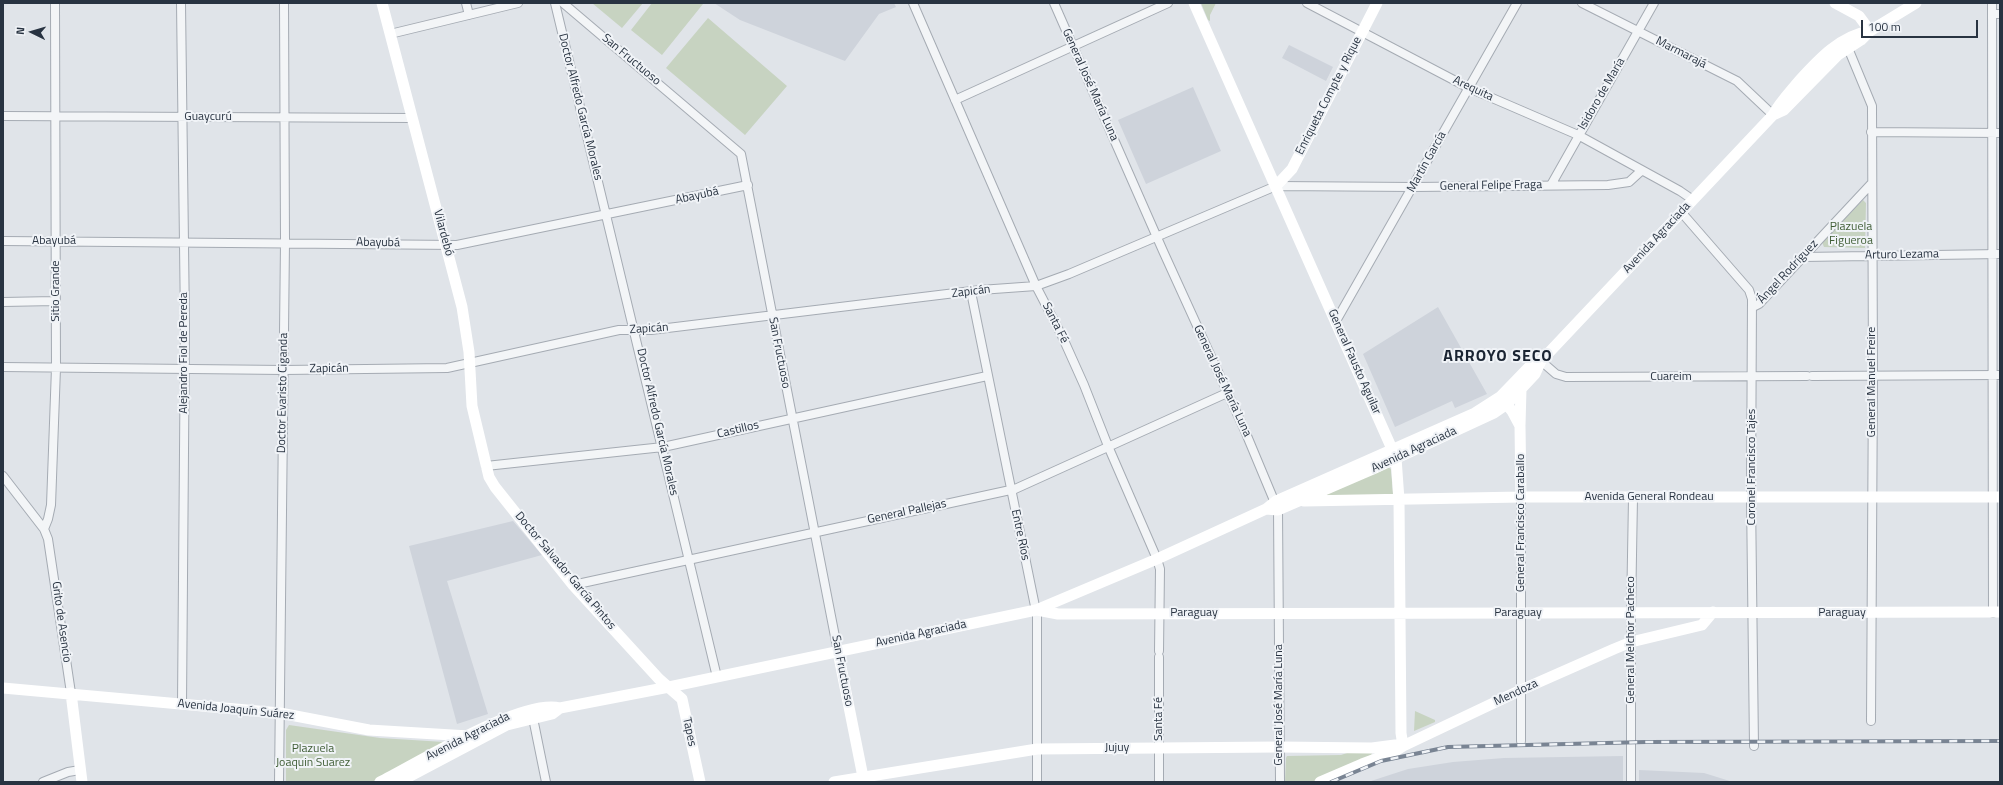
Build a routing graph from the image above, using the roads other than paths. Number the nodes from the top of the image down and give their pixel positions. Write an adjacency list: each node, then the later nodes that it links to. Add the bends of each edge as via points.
1 (55, 3): 34 (street, Sitio Grande)
2 (181, 3): 35 (street, Alejandro Fiol de Pereda)
3 (284, 3): 36 (street, Doctor Evaristo Ciganda)
4 (382, 3): 27 (street, Vilardebó)
5 (466, 3): 23 (street)
6 (518, 3): 23 (street)
7 (555, 3): 51 (street, Doctor Alfredo García Morales)
8 (563, 3): 44 (street, San Fructuoso, via 741,154)
9 (1054, 3): 28 (street, General José María Luna)
10 (1168, 3): 28 (street)
11 (1194, 3): 46 (street, General Fausto Aguilar)
12 (1307, 3): 26 (street, Arequita)
13 (1377, 3): 26 (street, Enriqueta Compte y Rique)
14 (1517, 3): 30 (street, Martín García)
15 (1582, 3): 24 (street, Marmarajá)
16 (1654, 3): 24 (street, Isidoro de María)
17 (1835, 3): 21 (street)
18 (1916, 3): 25 (street, Avenida Agraciada)
19 (1992, 3): 22 (street)
20 (915, 4): 31 (street, Santa Fé)
21 (1848, 6): 25 (street, via 1864,19)
22 (1996, 14): 39 (street)
23 (469, 15): 27 (street)
24 (1638, 31): 32 (street, Marmarajá, via 1737,81); 40 (street, Isidoro de María)
25 (1870, 31): 29 (street, Avenida Agraciada); 32 (street, Avenida Agraciada, via 1858,33 1829,51 1778,105)
26 (1362, 32): 30 (street, Arequita); 41 (street, Enriqueta Compte y Rique)
27 (390, 34): 37 (street, Vilardebó)
28 (1073, 46): 31 (street); 52 (street, General José María Luna)
29 (1848, 48): 32 (street, Avenida Agraciada, via 1824,67 1784,110); 38 (street, General Manuel Freire, via 1872,106)
30 (1469, 88): 40 (street, Arequita); 48 (street, Martín García)
31 (956, 100): 61 (street, Santa Fé)
32 (1773, 115): 49 (street, Avenida Agraciada)
33 (3, 116): 34 (street, Guaycurú)
34 (55, 116): 35 (street, Guaycurú); 54 (street, Sitio Grande)
35 (182, 116): 36 (street, Guaycurú); 55 (street, Alejandro Fiol de Pereda)
36 (285, 117): 37 (street, Guaycurú); 56 (street, Doctor Evaristo Ciganda)
37 (412, 118): 57 (street, Vilardebó)
38 (1872, 132): 39 (street); 43 (street, General Manuel Freire)
39 (1996, 133): 58 (street)
40 (1578, 135): 42 (street, Arequita); 45 (street, Isidoro de María)
41 (1292, 169): 46 (street, Enriqueta Compte y Rique); 47 (street, via 1293,180)
42 (1642, 170): 45 (street, General Felipe Fraga, via 1636,178 1622,184); 49 (street)
43 (1872, 183): 59 (street, Ángel Rodríguez); 60 (street, General Manuel Freire)
44 (748, 185): 51 (street, Abayubá); 66 (street, San Fructuoso)
45 (1551, 185): 48 (street, General Felipe Fraga)
46 (1276, 186): 47 (street, General Felipe Fraga); 52 (street, Zapicán); 67 (street, General Fausto Aguilar)
47 (1299, 186): 48 (street, General Felipe Fraga)
48 (1414, 187): 67 (street, Martín García)
49 (1693, 200): 50 (street, Avenida Agraciada)
50 (1682, 213): 65 (street, Coronel Francisco Tajes, via 1749,290); 69 (street, Avenida Agraciada)
51 (606, 214): 57 (street, Abayubá, via 457,245); 68 (street, Doctor Alfredo García Morales)
52 (1157, 237): 61 (street, Zapicán); 80 (street, General José María Luna)
53 (3, 241): 54 (street, Abayubá)
54 (56, 241): 55 (street, Abayubá); 63 (street, Sitio Grande)
55 (184, 242): 56 (street, Abayubá); 73 (street, Alejandro Fiol de Pereda)
56 (285, 242): 57 (street, Abayubá); 74 (street, Doctor Evaristo Ciganda)
57 (446, 245): 70 (street, Vilardebó, via 466,323)
58 (1996, 254): 60 (street, Arturo Lezama); 75 (street)
59 (1803, 256): 60 (street, Arturo Lezama); 65 (street, Ángel Rodríguez, via 1759,304)
60 (1872, 256): 77 (street, General Manuel Freire)
61 (1036, 286): 62 (street, Zapicán); 84 (street, Santa Fé, via 1065,343)
62 (971, 292): 66 (street, Zapicán); 76 (street, Entre Ríos)
63 (56, 301): 64 (street); 72 (street, Sitio Grande)
64 (3, 302)
65 (1753, 307): 78 (street, Coronel Francisco Tajes)
66 (772, 315): 68 (street, Zapicán); 82 (street, San Fructuoso)
67 (1336, 321): 86 (street, General Fausto Aguilar)
68 (635, 331): 70 (street, Zapicán, via 619,330); 85 (street, Doctor Alfredo García Morales)
69 (1541, 361): 78 (street, Cuareim, via 1556,374 1566,377); 79 (street, Avenida Agraciada, via 1535,374); 81 (street, Avenida Agraciada, via 1529,367)
70 (469, 364): 74 (street, Zapicán, via 447,368); 87 (street, Vilardebó, via 472,406)
71 (3, 367): 72 (street, Zapicán)
72 (56, 368): 73 (street, Zapicán); 98 (street, Sitio Grande, via 51,505)
73 (184, 368): 74 (street, Zapicán); 120 (street, Alejandro Fiol de Pereda)
74 (284, 370): 122 (street, Doctor Evaristo Ciganda)
75 (1997, 375): 77 (street, Cuareim); 91 (street)
76 (987, 376): 82 (street, Castillos); 89 (street, Entre Ríos)
77 (1873, 376): 78 (street, Cuareim); 94 (street, General Manuel Freire)
78 (1752, 377): 90 (street, Coronel Francisco Tajes)
79 (1521, 389): 81 (street, Avenida Agraciada); 83 (street, General Francisco Caraballo)
80 (1226, 393): 84 (street, General Pallejas); 97 (street, General José María Luna)
81 (1504, 401): 83 (street); 86 (street, Avenida Agraciada, via 1486,417)
82 (792, 417): 85 (street, Castillos); 99 (street, San Fructuoso)
83 (1520, 426): 92 (street, General Francisco Caraballo)
84 (1108, 446): 89 (street, General Pallejas); 101 (street, Santa Fé)
85 (663, 447): 87 (street, Castillos); 100 (street, Doctor Alfredo García Morales)
86 (1394, 454): 95 (street, General Fausto Aguilar); 96 (street, Avenida Agraciada); 97 (street, Avenida Agraciada)
87 (486, 466): 102 (street, Doctor Salvador García Pintos, via 489,477 496,487)
88 (3, 476): 98 (street, Grito de Asencio)
89 (1011, 490): 99 (street, General Pallejas); 103 (street, Entre Ríos)
90 (1751, 497): 93 (street, Avenida General Rondeau); 94 (street, Avenida General Rondeau); 105 (street, Coronel Francisco Tajes)
91 (1997, 497): 94 (street, Avenida General Rondeau); 107 (street)
92 (1521, 498): 93 (street, Avenida General Rondeau); 95 (street, Avenida General Rondeau); 111 (street, General Francisco Caraballo)
93 (1633, 498): 112 (street, General Melchor Pacheco)
94 (1872, 498): 106 (street, General Manuel Freire)
95 (1399, 500): 96 (street, Avenida General Rondeau); 110 (street, General Fausto Aguilar)
96 (1298, 501): 97 (street, Avenida Agraciada)
97 (1277, 505): 101 (street, Avenida Agraciada); 109 (street, General José María Luna)
98 (44, 529): 119 (street, Grito de Asencio, via 52,554)
99 (814, 531): 100 (street, General Pallejas); 114 (street, San Fructuoso)
100 (689, 558): 102 (street, General Pallejas); 115 (street, Doctor Alfredo García Morales)
101 (1157, 558): 103 (street, Avenida Agraciada); 108 (street, Santa Fé, via 1160,569)
102 (573, 585): 116 (street, Doctor Salvador García Pintos)
103 (1036, 610): 108 (street, Paraguay, via 1058,614); 114 (street, Avenida Agraciada); 130 (street, Entre Ríos)
104 (1713, 612): 105 (street, Paraguay); 112 (street, Paraguay); 113 (street, Mendoza, via 1702,624)
105 (1752, 612): 106 (street, Paraguay); 128 (street, Coronel Francisco Tajes)
106 (1872, 612): 107 (street, Paraguay); 124 (street, General Manuel Freire)
107 (1997, 612)
108 (1159, 613): 109 (street, Paraguay); 131 (street, Santa Fé)
109 (1280, 613): 110 (street, Paraguay); 129 (street, General José María Luna)
110 (1400, 613): 111 (street, Paraguay); 127 (street, General Fausto Aguilar)
111 (1520, 613): 112 (street, Paraguay); 118 (street, General Francisco Caraballo)
112 (1631, 613): 113 (street, General Melchor Pacheco)
113 (1631, 642): 118 (street, Mendoza); 146 (street, General Melchor Pacheco)
114 (838, 652): 115 (street, Avenida Agraciada); 133 (street, San Fructuoso)
115 (717, 677): 116 (street, Avenida Agraciada)
116 (669, 687): 121 (street, Avenida Agraciada); 140 (street, Tapes, via 682,699)
117 (3, 688): 119 (street, Avenida Joaquín Suárez)
118 (1521, 690): 126 (street, General Francisco Caraballo); 127 (street, Mendoza)
119 (71, 693): 120 (street, Avenida Joaquín Suárez); 132 (street, Grito de Asencio)
120 (182, 704): 122 (street, Avenida Joaquín Suárez)
121 (560, 708): 123 (street, Avenida Agraciada, via 552,714); 125 (street, Avenida Agraciada, via 551,706 513,714)
122 (280, 713): 125 (street, Avenida Joaquín Suárez, via 369,730); 136 (street, Doctor Evaristo Ciganda)
123 (533, 718): 138 (street, Avenida Agraciada, via 507,725); 139 (street)
124 (1871, 721)
125 (468, 736): 137 (street, Avenida Agraciada)
126 (1521, 740)
127 (1403, 746): 129 (street, Jujuy); 145 (street, Mendoza, via 1392,753)
128 (1754, 746)
129 (1279, 747): 131 (street, Jujuy); 144 (street, General José María Luna)
130 (1038, 748): 131 (street, Jujuy); 133 (street, Jujuy); 142 (street, Entre Ríos)
131 (1159, 748): 143 (street, Santa Fé)
132 (80, 770): 134 (street); 135 (street, Grito de Asencio)
133 (863, 779): 141 (street, Jujuy)
134 (43, 782)
135 (82, 782)
136 (279, 782)
137 (380, 782)
138 (399, 782)
139 (546, 782)
140 (700, 782)
141 (834, 782)
142 (1037, 782)
143 (1159, 782)
144 (1280, 782)
145 (1320, 782)
146 (1631, 782)

